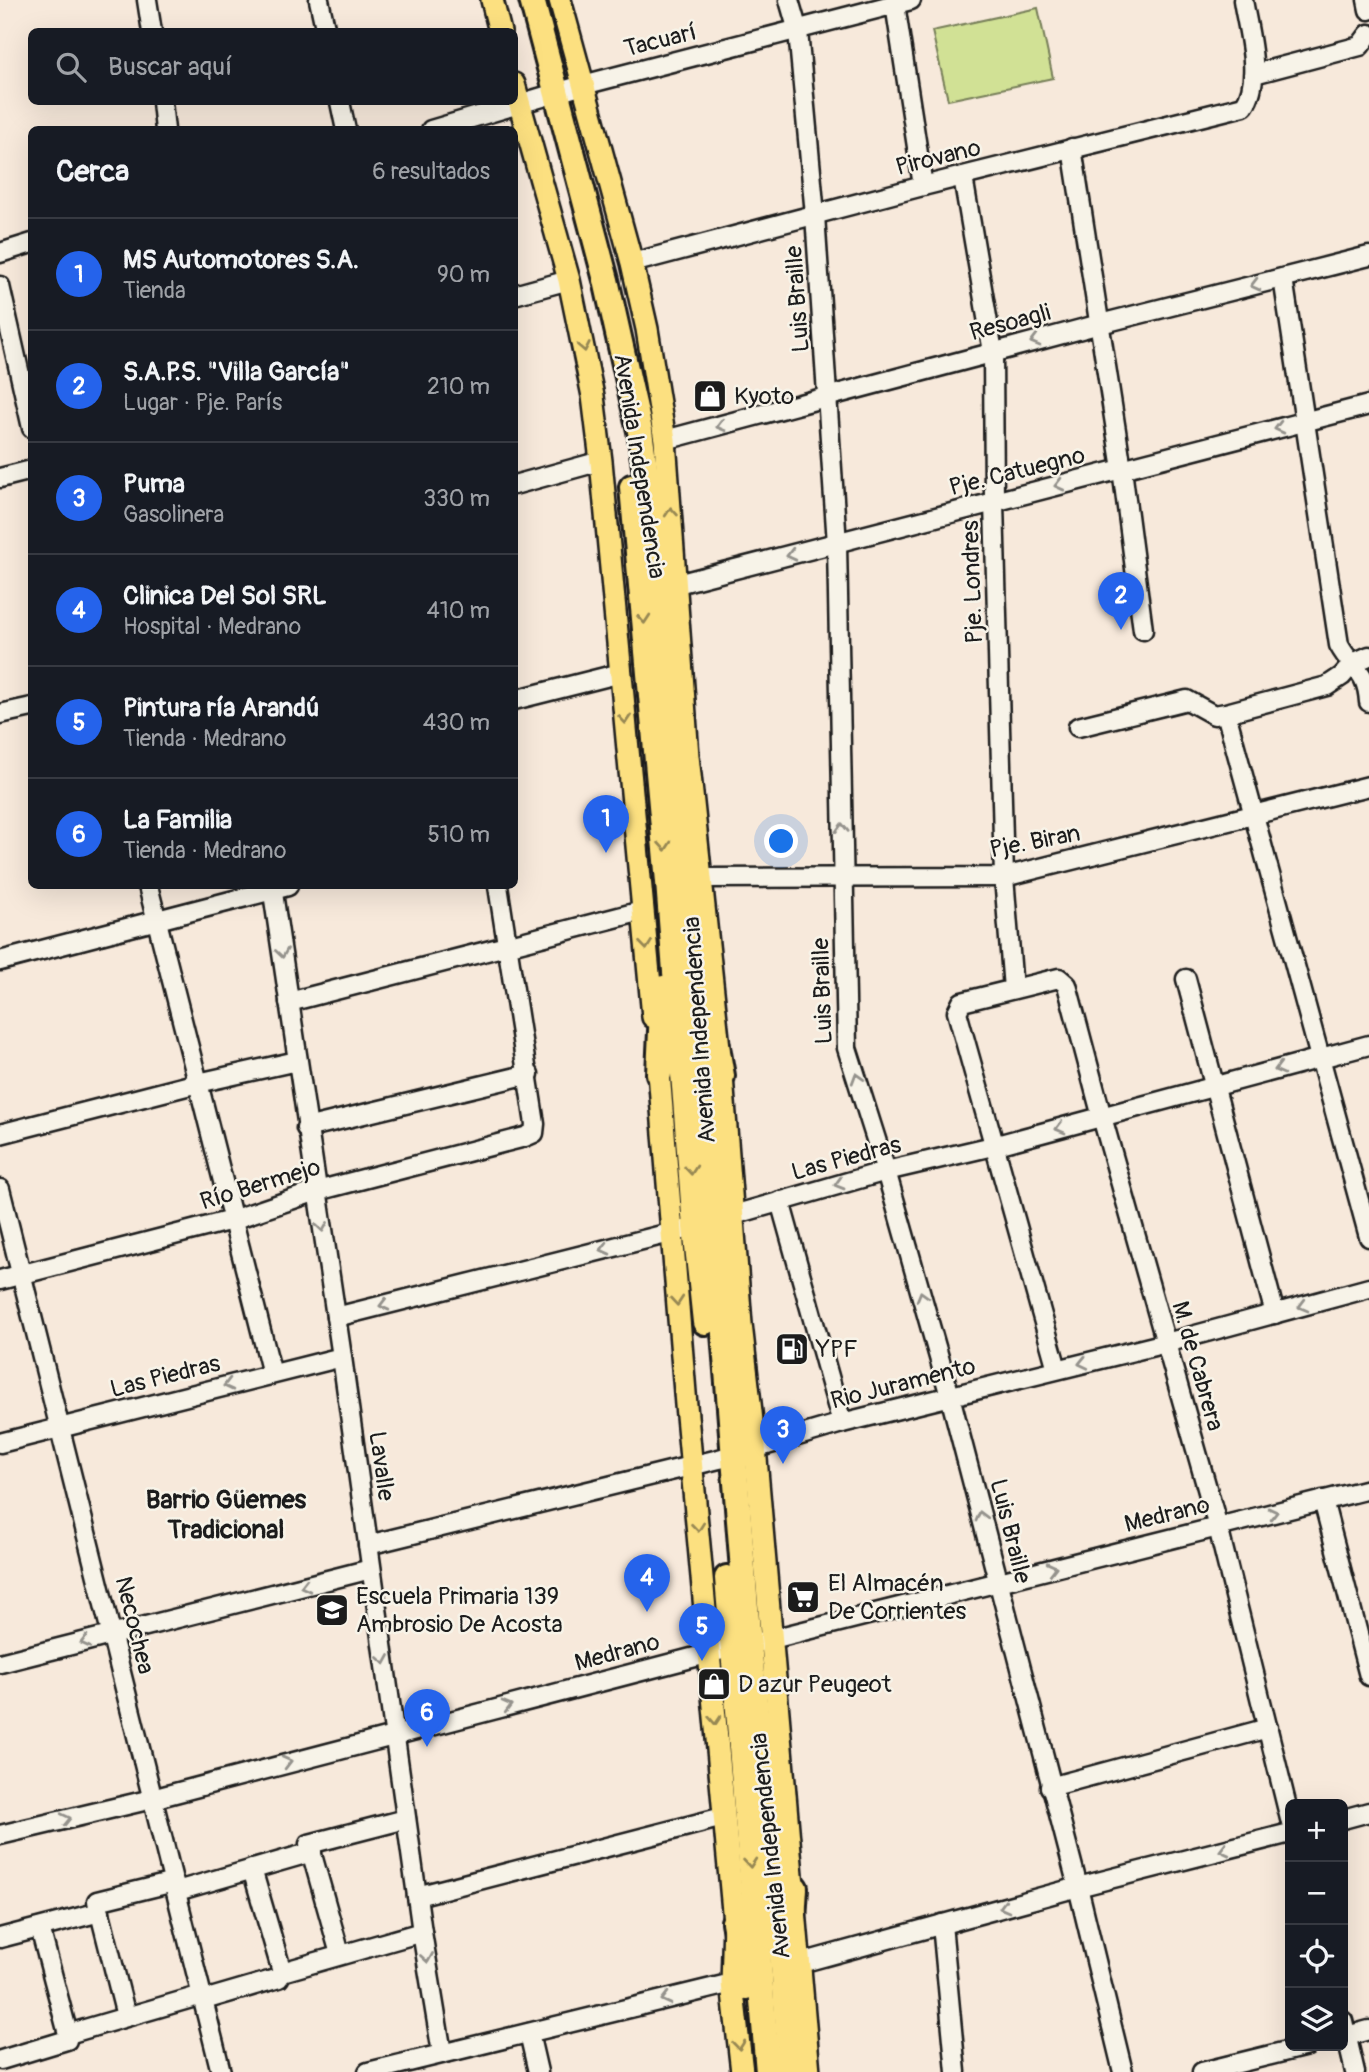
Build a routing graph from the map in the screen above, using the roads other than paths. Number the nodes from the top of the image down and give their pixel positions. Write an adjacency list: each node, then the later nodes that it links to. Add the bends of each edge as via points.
1 (147, 0): 12 (street)
2 (319, 0): 13 (street)
3 (492, 0): 14 (main road)
4 (516, 0): 19 (highway, Avenida Independencia)
5 (531, 0): 19 (highway, Avenida Independencia)
6 (560, 0): 18 (main road, Avenida Independencia)
7 (789, 0): 15 (street, Luis Braille)
8 (1243, 0): 17 (street)
9 (1367, 0): 11 (street)
10 (903, 2): 15 (street, Tacuarí); 28 (street)
11 (1369, 10)
12 (151, 28)
13 (325, 28)
14 (499, 28)
15 (798, 31): 18 (street, Tacuarí); 29 (street, Luis Braille)
16 (1369, 34): 17 (street, via 1360,46)
17 (1254, 74): 26 (street, Pirovano, via 1252,94 1244,106)
18 (583, 85): 19 (street, Tacuarí); 33 (main road, Avenida Independencia)
19 (533, 94): 35 (main road, Avenida Independencia); 63 (highway, Avenida Independencia, via 604,270 639,431 655,539); 66 (highway, Avenida Independencia, one-way to 66, via 595,286 616,374)
20 (162, 105): 23 (street)
21 (341, 105): 24 (street)
22 (502, 105): 25 (street, Tacuarí)
23 (165, 126)
24 (345, 126)
25 (442, 126)
26 (1072, 148): 27 (street, Pirovano); 38 (street)
27 (963, 177): 28 (street, Pirovano); 39 (street, Pje. Londres)
28 (923, 187): 29 (street, Pirovano)
29 (816, 215): 33 (street, Pirovano); 40 (street, Luis Braille)
30 (28, 244): 31 (street)
31 (0, 253)
32 (1369, 256): 34 (street, Resoagli)
33 (632, 263): 44 (main road, Avenida Independencia)
34 (1283, 278): 38 (street, Resoagli, one-way to 38); 43 (street)
35 (569, 280): 37 (street); 45 (main road, Avenida Independencia, one-way to 45)
36 (0, 286): 42 (street)
37 (518, 294)
38 (1100, 324): 39 (street, Resoagli, one-way to 39); 46 (street)
39 (993, 352): 40 (street, Resoagli); 50 (street, Pje. Londres)
40 (829, 398): 44 (street, Resoagli, one-way to 44); 51 (street, Luis Braille)
41 (1369, 405): 43 (street, Pje. Catuegno)
42 (28, 410)
43 (1306, 422): 46 (street, Pje. Catuegno, one-way to 46); 55 (street, via 1339,645 1345,656)
44 (665, 440): 52 (main road, Avenida Independencia, one-way to 44)
45 (601, 461): 49 (street); 56 (main road, Avenida Independencia)
46 (1122, 469): 50 (street, Pje. Catuegno, one-way to 50); 54 (street)
47 (28, 471): 48 (street)
48 (0, 478)
49 (518, 484)
50 (994, 502): 51 (street, Pje. Catuegno); 67 (street, Pje. Londres)
51 (837, 544): 52 (street, Pje. Catuegno, one-way to 52); 68 (street, Luis Braille, one-way to 51)
52 (677, 584): 53 (main road, Avenida Independencia)
53 (679, 621): 63 (highway); 66 (main road, Avenida Independencia, via 688,756)
54 (1143, 630)
55 (1361, 660): 58 (street); 60 (street, via 1327,686)
56 (621, 673): 57 (street); 73 (main road, Avenida Independencia, one-way to 73)
57 (518, 699)
58 (1369, 702)
59 (28, 708): 61 (street)
60 (1226, 713): 62 (street, via 1214,715 1187,700); 65 (street)
61 (0, 714)
62 (1078, 727)
63 (674, 760): 66 (highway, Avenida Independencia)
64 (1369, 786): 65 (street, Pje. Biran)
65 (1253, 815): 67 (street, Pje. Biran); 81 (street)
66 (685, 877): 68 (street, Pje. Biran); 84 (highway); 85 (highway); 97 (highway, Avenida Independencia)
67 (1004, 877): 68 (street, Pje. Biran); 78 (street, Pje. Londres)
68 (843, 878): 92 (street, Luis Braille, one-way to 68, via 848,1048)
69 (149, 889): 74 (street)
70 (271, 889): 74 (street)
71 (278, 889): 79 (street, Lavalle, one-way to 79)
72 (498, 889): 75 (street)
73 (642, 911): 75 (street); 84 (main road, Avenida Independencia, one-way to 84)
74 (157, 921): 76 (street); 86 (street)
75 (508, 946): 79 (street); 83 (street)
76 (0, 961)
77 (1186, 979): 87 (street)
78 (1013, 989): 88 (street, M. de Cabrera, via 1059,978 1067,985); 91 (street, via 962,1002 957,1012)
79 (289, 1002): 82 (street, Lavalle)
80 (1369, 1045): 81 (street, Las Piedras)
81 (1319, 1058): 87 (street, Las Piedras, one-way to 87); 99 (street)
82 (297, 1061): 86 (street); 89 (street, Lavalle)
83 (529, 1074): 89 (street); 94 (street, Río Bermejo, via 534,1133)
84 (659, 1074): 98 (main road, Avenida Independencia)
85 (722, 1076): 97 (main road, Avenida Independencia)
86 (198, 1083): 90 (street); 96 (street)
87 (1214, 1087): 88 (street, Las Piedras); 103 (street)
88 (1102, 1117): 91 (street, Las Piedras, one-way to 91); 105 (street, M. de Cabrera)
89 (306, 1128): 94 (street, Lavalle)
90 (0, 1134)
91 (993, 1146): 92 (street, Las Piedras); 107 (street)
92 (886, 1171): 95 (street, Las Piedras, one-way to 95); 109 (street, Luis Braille, one-way to 92)
93 (0, 1189): 100 (street, Necochea)
94 (317, 1191): 96 (street, Río Bermejo); 104 (street, Lavalle, one-way to 104)
95 (780, 1201): 97 (street, Las Piedras); 110 (street)
96 (232, 1220): 100 (street, Río Bermejo); 108 (street)
97 (714, 1221): 98 (street, Las Piedras); 113 (highway, Avenida Independencia); 113 (main road, Avenida Independencia, via 741,1324)
98 (671, 1233): 104 (street, Las Piedras, one-way to 104); 114 (main road, Avenida Independencia, one-way to 114)
99 (1369, 1237)
100 (21, 1275): 101 (street, Río Bermejo); 111 (street, Necochea)
101 (0, 1280)
102 (1369, 1288): 103 (street, Rio Juramento, one-way to 103)
103 (1275, 1314): 105 (street, Rio Juramento)
104 (336, 1317): 106 (street, Lavalle)
105 (1166, 1343): 107 (street, Rio Juramento, one-way to 107); 117 (street, M. de Cabrera)
106 (342, 1357): 108 (street, Las Piedras); 118 (street, Lavalle)
107 (1057, 1369): 109 (street, Rio Juramento)
108 (272, 1374): 111 (street, Las Piedras, one-way to 111)
109 (950, 1396): 110 (street, Rio Juramento); 120 (street, Luis Braille, one-way to 109)
110 (842, 1423): 113 (street, Rio Juramento)
111 (62, 1428): 112 (street, Las Piedras); 121 (street, Necochea)
112 (0, 1443)
113 (736, 1453): 114 (street, Rio Juramento); 122 (highway, Avenida Independencia)
114 (691, 1466): 118 (street, Rio Juramento); 122 (main road, Avenida Independencia, one-way to 122)
115 (1369, 1489): 116 (street, Medrano)
116 (1323, 1500): 117 (street, Medrano, one-way to 116); 124 (street)
117 (1218, 1527): 120 (street, Medrano, one-way to 117); 125 (street, M. de Cabrera)
118 (368, 1545): 119 (street, Lavalle)
119 (371, 1569): 121 (street, one-way to 121); 126 (street, Lavalle, one-way to 126)
120 (999, 1582): 122 (street, Medrano); 127 (street, Luis Braille)
121 (112, 1635): 123 (street, one-way to 123); 128 (street, Necochea)
122 (741, 1646): 126 (street, Medrano, one-way to 122); 131 (main road, Avenida Independencia, one-way to 131); 140 (main road, Avenida Independencia); 162 (highway, Avenida Independencia, via 784,1976); 168 (highway, Avenida Independencia, one-way to 168)
123 (0, 1663)
124 (1369, 1676)
125 (1268, 1728): 127 (street); 129 (street, M. de Cabrera)
126 (396, 1735): 128 (street, Medrano, one-way to 126); 133 (street, Lavalle)
127 (1050, 1787): 139 (street, Luis Braille)
128 (152, 1799): 135 (street, Medrano, one-way to 128); 138 (street, Necochea)
129 (1285, 1799)
130 (1369, 1812): 132 (street)
131 (723, 1817): 141 (street); 143 (main road, Avenida Independencia)
132 (1348, 1818)
133 (406, 1819): 136 (street, via 309,1843); 141 (street, Lavalle)
134 (1285, 1834): 139 (street, one-way to 139)
135 (0, 1835)
136 (312, 1853): 137 (street); 148 (street)
137 (252, 1870): 138 (street); 150 (street)
138 (175, 1886): 142 (street, via 97,1901); 152 (street, Necochea)
139 (1077, 1887): 144 (street, one-way to 144); 171 (street, Luis Braille)
140 (795, 1888): 149 (main road, Avenida Independencia); 162 (highway)
141 (417, 1896): 146 (street, Lavalle)
142 (100, 1912): 145 (street); 153 (street)
143 (734, 1922): 151 (main road, Avenida Independencia); 168 (highway, via 750,2011)
144 (942, 1924): 149 (street); 170 (street)
145 (40, 1928): 147 (street); 157 (street)
146 (422, 1932): 148 (street); 160 (street, Lavalle, one-way to 160)
147 (0, 1938)
148 (340, 1954): 150 (street)
149 (800, 1964): 169 (main road, Avenida Independencia)
150 (282, 1972): 152 (street, via 279,1978)
151 (732, 1983): 156 (street, one-way to 156); 167 (main road, Avenida Independencia, one-way to 167)
152 (203, 1998): 153 (street); 164 (street, Necochea)
153 (126, 2016): 157 (street)
154 (1369, 2030): 155 (street)
155 (1348, 2031)
156 (529, 2033): 160 (street); 166 (street)
157 (68, 2034): 161 (street, via 67,2040)
158 (1348, 2046): 173 (street)
159 (1287, 2051): 172 (street)
160 (442, 2053): 165 (street)
161 (0, 2058): 163 (street)
162 (790, 2062)
163 (4, 2072)
164 (221, 2072)
165 (368, 2072)
166 (537, 2072)
167 (742, 2072)
168 (768, 2072)
169 (809, 2072)
170 (956, 2072)
171 (1122, 2072)
172 (1202, 2072)
173 (1355, 2072)

